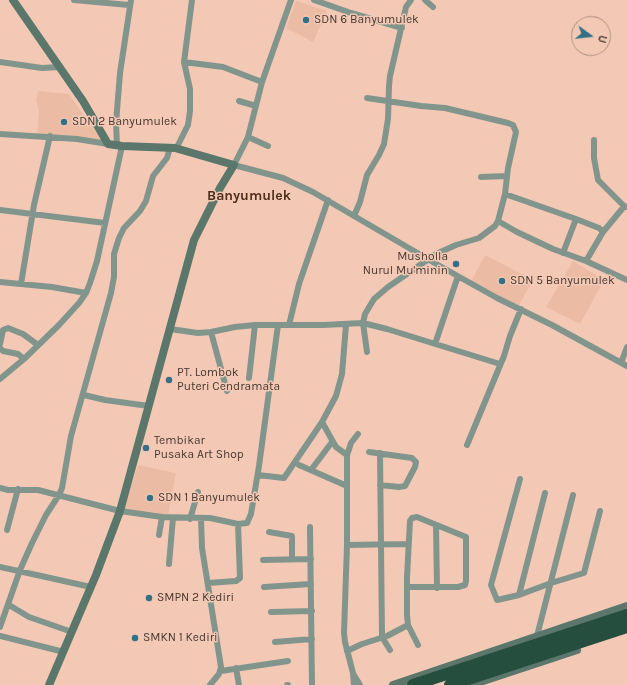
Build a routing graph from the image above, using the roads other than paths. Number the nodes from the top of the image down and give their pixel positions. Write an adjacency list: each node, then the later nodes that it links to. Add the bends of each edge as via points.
1 (13, 0): 13 (main road)
2 (74, 0): 8 (street)
3 (192, 0): 12 (street)
4 (291, 0): 14 (street)
5 (314, 0): 10 (street)
6 (411, 0): 10 (street, via 406,7)
7 (425, 0): 9 (street)
8 (130, 2): 24 (street, via 116,123)
9 (433, 7)
10 (402, 28): 17 (street, via 389,86)
11 (0, 62): 13 (street, via 46,68)
12 (184, 62): 14 (street, via 223,67); 26 (street, via 190,89 190,111 188,125)
13 (60, 67): 23 (main road)
14 (262, 82): 18 (street)
15 (367, 98): 17 (street)
16 (239, 100): 18 (street)
17 (389, 102): 28 (street, via 445,108 513,125 516,132); 35 (street, via 384,144 367,175)
18 (256, 106): 21 (street)
19 (0, 134): 20 (street)
20 (50, 136): 23 (street); 34 (street)
21 (248, 137): 25 (street); 27 (street)
22 (594, 140): 32 (street, via 598,180)
23 (108, 144): 24 (main road)
24 (119, 146): 26 (main road); 38 (street)
25 (268, 146)
26 (173, 148): 27 (main road); 69 (street, via 153,176 146,201 124,228 116,245 111,293)
27 (234, 164): 31 (street, via 283,178); 54 (main road, via 194,240)
28 (507, 176): 29 (street); 30 (street)
29 (481, 177)
30 (505, 194): 36 (street); 37 (street)
31 (328, 200): 35 (street); 52 (street, via 299,284)
32 (626, 207): 39 (street)
33 (0, 210): 34 (street)
34 (33, 214): 38 (street); 46 (street)
35 (354, 216): 41 (street)
36 (576, 219): 39 (street); 40 (street)
37 (498, 222): 40 (street); 41 (street, via 487,234 444,250)
38 (105, 223): 47 (street, via 94,272)
39 (603, 232): 42 (street)
40 (563, 252): 42 (street)
41 (428, 259): 43 (street); 49 (street, via 374,299 366,310)
42 (586, 261): 44 (street)
43 (458, 276): 48 (street); 57 (street)
44 (627, 280)
45 (0, 282): 46 (street)
46 (21, 284): 47 (street)
47 (86, 293): 58 (street)
48 (521, 309): 63 (street); 64 (street)
49 (362, 323): 53 (street); 57 (street); 61 (street)
50 (254, 325): 51 (street); 55 (street); 66 (street)
51 (278, 325): 52 (street); 80 (street)
52 (289, 325): 53 (street)
53 (346, 325): 71 (street, via 342,374 336,396)
54 (170, 329): 55 (street, via 191,333); 70 (main road)
55 (211, 332): 68 (street)
56 (0, 344): 58 (street, via 3,330 6,328 23,334)
57 (435, 344): 64 (street)
58 (38, 345): 62 (street)
59 (627, 347): 63 (street)
60 (0, 348): 62 (street, via 18,354)
61 (367, 352)
62 (24, 359): 67 (street)
63 (621, 363): 65 (street)
64 (500, 364): 74 (street)
65 (627, 366)
66 (249, 378)
67 (0, 379)
68 (228, 390)
69 (84, 395): 70 (street); 88 (street, via 71,436)
70 (149, 406): 90 (main road)
71 (322, 422): 73 (street); 80 (street, via 284,478)
72 (358, 434): 77 (street, via 351,443)
73 (332, 442): 77 (street); 79 (street)
74 (467, 445)
75 (369, 452): 76 (street)
76 (380, 453): 82 (street); 82 (street, via 412,458 416,463 405,486)
77 (347, 455): 83 (street)
78 (300, 465): 79 (street)
79 (311, 470): 83 (street)
80 (258, 475): 96 (street, via 250,521)
81 (520, 479): 118 (street, via 491,586 497,600)
82 (380, 485): 102 (street)
83 (347, 486): 104 (street)
84 (0, 488): 85 (street)
85 (18, 489): 88 (street, via 35,489); 99 (street)
86 (198, 492): 94 (street)
87 (545, 493): 118 (street)
88 (59, 495): 90 (street); 110 (street, via 46,514)
89 (573, 495): 112 (street)
90 (120, 511): 92 (street); 114 (main road)
91 (600, 511): 112 (street, via 584,573)
92 (162, 517): 93 (street); 101 (street)
93 (174, 518): 94 (street); 108 (street)
94 (190, 518): 95 (street)
95 (201, 518): 96 (street); 111 (street, via 202,548)
96 (238, 524): 111 (street, via 240,578 236,581)
97 (436, 525): 103 (street, via 417,517 411,518); 117 (street); 117 (street, via 466,537 465,585)
98 (310, 527): 106 (street)
99 (7, 530)
100 (269, 532): 105 (street, via 292,536)
101 (159, 535)
102 (380, 544): 103 (street); 104 (street); 131 (street)
103 (408, 544): 116 (street)
104 (347, 545): 136 (street, via 344,628)
105 (292, 559): 106 (street); 107 (street)
106 (311, 559): 113 (street)
107 (263, 560)
108 (169, 564)
109 (0, 567): 110 (street)
110 (20, 570): 114 (street); 119 (street)
111 (208, 583): 140 (street)
112 (551, 583): 118 (street); 130 (street)
113 (311, 584): 115 (street); 121 (street)
114 (91, 587): 127 (main road)
115 (264, 587)
116 (407, 587): 117 (street); 124 (street)
117 (437, 588)
118 (519, 595)
119 (9, 605): 125 (street); 127 (street, via 29,617)
120 (627, 606): 130 (main road)
121 (312, 611): 122 (street); 132 (street)
122 (270, 612)
123 (627, 615): 149 (highway)
124 (408, 625): 131 (street); 134 (street)
125 (0, 627)
126 (627, 627): 150 (highway)
127 (72, 632): 137 (main road)
128 (627, 633): 151 (main road)
129 (0, 636): 137 (street)
130 (537, 636): 148 (main road)
131 (382, 637): 135 (street); 136 (street)
132 (312, 639): 133 (street); 145 (street)
133 (275, 642)
134 (418, 645)
135 (390, 650)
136 (348, 651): 141 (street)
137 (64, 652): 142 (main road)
138 (288, 661): 139 (street)
139 (236, 668): 140 (street); 144 (street)
140 (221, 670): 143 (street)
141 (353, 673): 146 (street); 147 (street)
142 (49, 685)
143 (210, 685)
144 (239, 685)
145 (312, 685)
146 (354, 685)
147 (360, 685)
148 (393, 685)
149 (413, 685)
150 (450, 685)
151 (471, 685)

